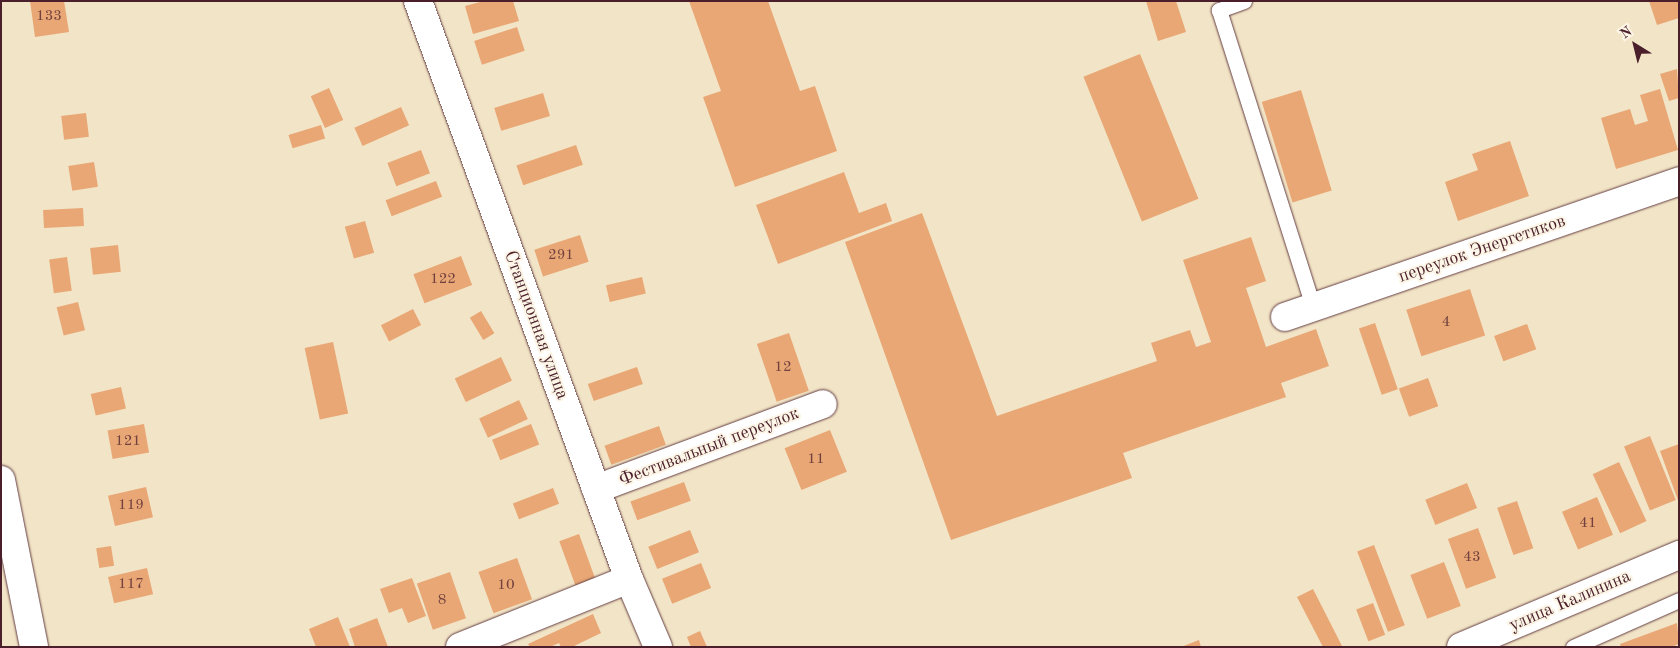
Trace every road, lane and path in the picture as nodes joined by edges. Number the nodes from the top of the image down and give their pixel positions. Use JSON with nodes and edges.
{"nodes":[{"id":1,"x":418,"y":1,"type":"edge"},
{"id":2,"x":1244,"y":1,"type":"edge"},
{"id":3,"x":1679,"y":181,"type":"edge"},
{"id":4,"x":1313,"y":307,"type":"junction"},
{"id":5,"x":1285,"y":317,"type":"dead end"},
{"id":6,"x":822,"y":404,"type":"dead end"},
{"id":7,"x":1,"y":480,"type":"edge"},
{"id":8,"x":596,"y":489,"type":"junction"},
{"id":9,"x":1679,"y":555,"type":"edge"},
{"id":10,"x":629,"y":579,"type":"junction"},
{"id":11,"x":1679,"y":600,"type":"edge"},
{"id":12,"x":34,"y":647,"type":"edge"},
{"id":13,"x":460,"y":647,"type":"edge"},
{"id":14,"x":658,"y":647,"type":"edge"},
{"id":15,"x":1461,"y":647,"type":"edge"},
{"id":16,"x":1573,"y":647,"type":"edge"}],
"edges":[{"from":1,"to":8,"type":"street","name":"Станционная улица"},
{"from":2,"to":4,"type":"lane"},
{"from":3,"to":4,"type":"street","name":"переулок Энергетиков"},
{"from":4,"to":5,"type":"street","name":"переулок Энергетиков"},
{"from":6,"to":8,"type":"street","name":"Фестивальный переулок"},
{"from":7,"to":12,"type":"street"},
{"from":8,"to":10,"type":"street","name":"Станционная улица"},
{"from":9,"to":15,"type":"street","name":"улица Калинина"},
{"from":10,"to":13,"type":"street"},
{"from":10,"to":14,"type":"street","name":"Станционная улица"},
{"from":11,"to":16,"type":"lane"}]}
